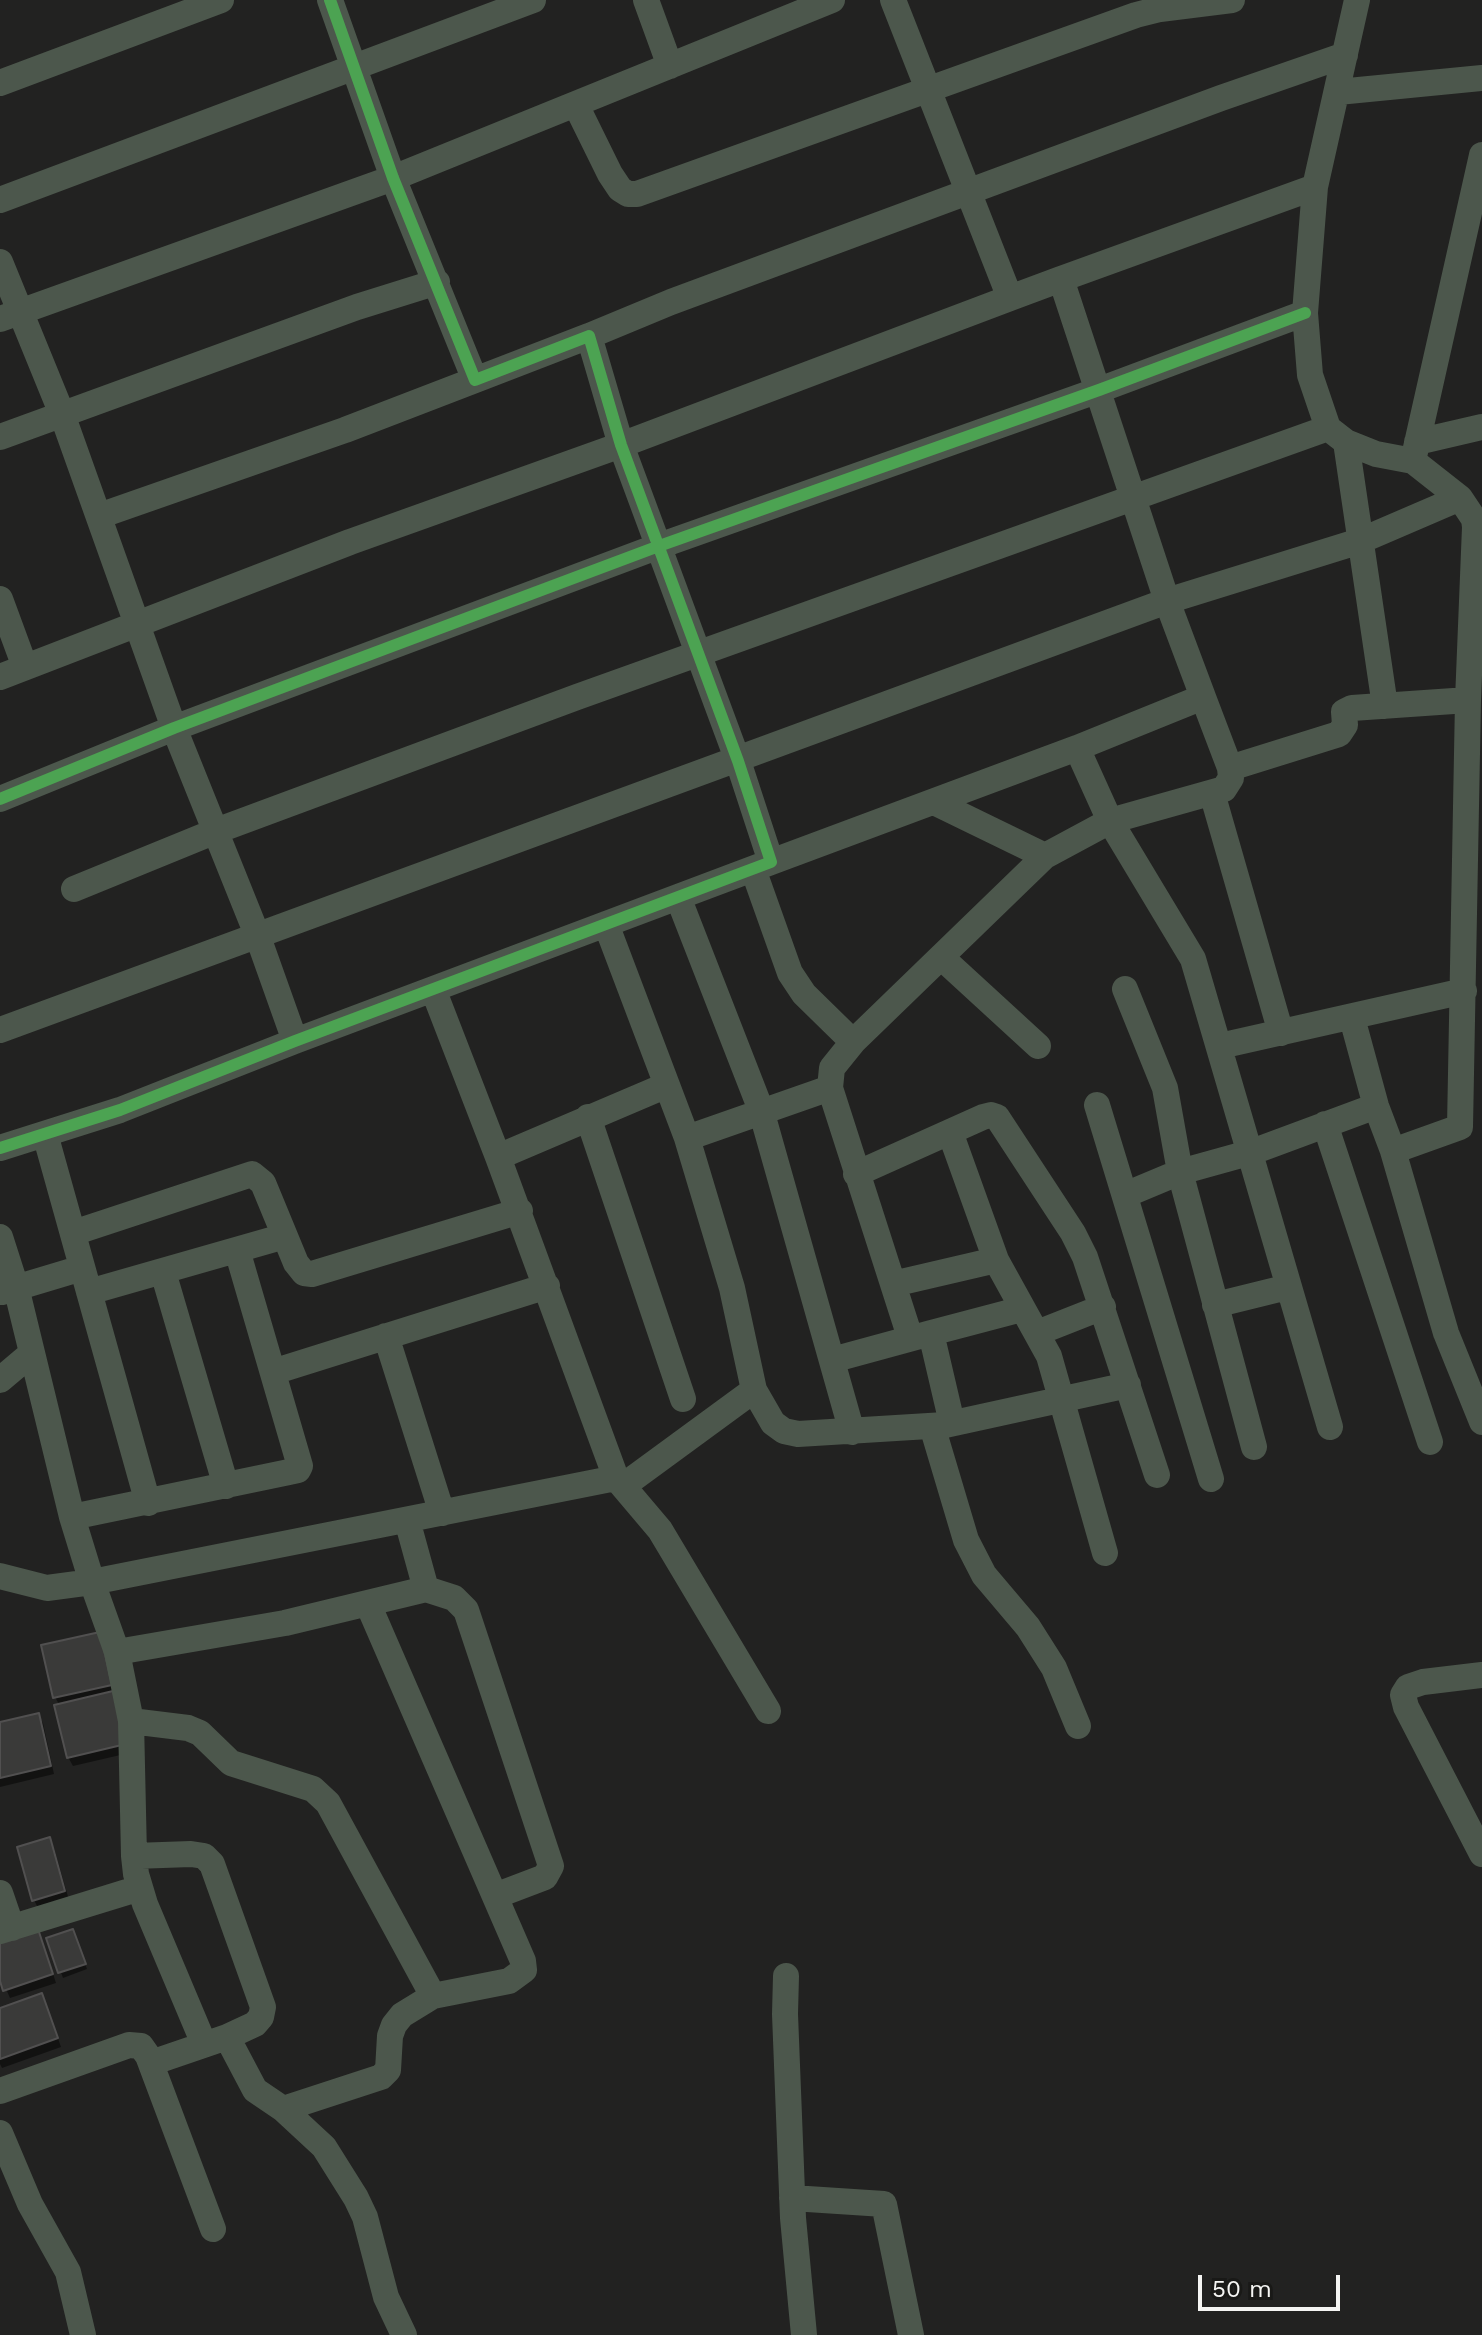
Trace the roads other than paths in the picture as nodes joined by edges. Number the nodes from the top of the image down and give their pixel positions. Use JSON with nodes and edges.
{"nodes":[{"id":1,"x":221,"y":0,"type":"edge"},
{"id":2,"x":330,"y":0,"type":"edge"},
{"id":3,"x":533,"y":0,"type":"edge"},
{"id":4,"x":646,"y":0,"type":"edge"},
{"id":5,"x":832,"y":0,"type":"edge"},
{"id":6,"x":893,"y":0,"type":"edge"},
{"id":7,"x":1232,"y":0,"type":"edge"},
{"id":8,"x":1357,"y":0,"type":"edge"},
{"id":9,"x":1345,"y":55,"type":"junction"},
{"id":10,"x":670,"y":66,"type":"junction"},
{"id":11,"x":353,"y":69,"type":"junction"},
{"id":12,"x":1482,"y":78,"type":"edge"},
{"id":13,"x":0,"y":83,"type":"edge"},
{"id":14,"x":927,"y":90,"type":"junction"},
{"id":15,"x":1338,"y":92,"type":"junction"},
{"id":16,"x":576,"y":105,"type":"junction"},
{"id":17,"x":1482,"y":155,"type":"edge"},
{"id":18,"x":393,"y":178,"type":"junction"},
{"id":19,"x":1315,"y":187,"type":"junction"},
{"id":20,"x":967,"y":193,"type":"junction"},
{"id":21,"x":0,"y":200,"type":"edge"},
{"id":22,"x":0,"y":262,"type":"edge"},
{"id":23,"x":1061,"y":279,"type":"junction"},
{"id":24,"x":437,"y":282,"type":"junction"},
{"id":25,"x":1010,"y":298,"type":"junction"},
{"id":26,"x":1305,"y":313,"type":"junction"},
{"id":27,"x":10,"y":315,"type":"edge"},
{"id":28,"x":589,"y":336,"type":"junction"},
{"id":29,"x":475,"y":380,"type":"junction"},
{"id":30,"x":1099,"y":390,"type":"junction"},
{"id":31,"x":62,"y":414,"type":"junction"},
{"id":32,"x":1482,"y":427,"type":"edge"},
{"id":33,"x":1337,"y":435,"type":"junction"},
{"id":34,"x":0,"y":437,"type":"edge"},
{"id":35,"x":621,"y":445,"type":"junction"},
{"id":36,"x":1415,"y":452,"type":"junction"},
{"id":37,"x":1133,"y":497,"type":"junction"},
{"id":38,"x":1460,"y":498,"type":"junction"},
{"id":39,"x":99,"y":516,"type":"junction"},
{"id":40,"x":1360,"y":541,"type":"junction"},
{"id":41,"x":659,"y":546,"type":"junction"},
{"id":42,"x":1477,"y":570,"type":"edge"},
{"id":43,"x":0,"y":599,"type":"edge"},
{"id":44,"x":1167,"y":601,"type":"junction"},
{"id":45,"x":136,"y":624,"type":"junction"},
{"id":46,"x":697,"y":653,"type":"junction"},
{"id":47,"x":25,"y":667,"type":"junction"},
{"id":48,"x":0,"y":677,"type":"edge"},
{"id":49,"x":1203,"y":697,"type":"junction"},
{"id":50,"x":1468,"y":700,"type":"junction"},
{"id":51,"x":1385,"y":706,"type":"junction"},
{"id":52,"x":174,"y":728,"type":"junction"},
{"id":53,"x":1077,"y":748,"type":"junction"},
{"id":54,"x":1475,"y":758,"type":"edge"},
{"id":55,"x":738,"y":761,"type":"junction"},
{"id":56,"x":1230,"y":768,"type":"junction"},
{"id":57,"x":1212,"y":793,"type":"junction"},
{"id":58,"x":0,"y":799,"type":"edge"},
{"id":59,"x":934,"y":802,"type":"junction"},
{"id":60,"x":1110,"y":821,"type":"junction"},
{"id":61,"x":216,"y":831,"type":"junction"},
{"id":62,"x":1045,"y":856,"type":"junction"},
{"id":63,"x":762,"y":865,"type":"junction"},
{"id":64,"x":74,"y":889,"type":"dead end"},
{"id":65,"x":678,"y":897,"type":"junction"},
{"id":66,"x":606,"y":924,"type":"junction"},
{"id":67,"x":258,"y":937,"type":"junction"},
{"id":68,"x":941,"y":957,"type":"junction"},
{"id":69,"x":433,"y":989,"type":"junction"},
{"id":70,"x":1125,"y":989,"type":"dead end"},
{"id":71,"x":1464,"y":991,"type":"junction"},
{"id":72,"x":1352,"y":1018,"type":"junction"},
{"id":73,"x":0,"y":1030,"type":"edge"},
{"id":74,"x":1281,"y":1033,"type":"junction"},
{"id":75,"x":295,"y":1041,"type":"junction"},
{"id":76,"x":853,"y":1042,"type":"junction"},
{"id":77,"x":1038,"y":1046,"type":"dead end"},
{"id":78,"x":1220,"y":1046,"type":"junction"},
{"id":79,"x":1472,"y":1074,"type":"edge"},
{"id":80,"x":667,"y":1085,"type":"junction"},
{"id":81,"x":830,"y":1088,"type":"junction"},
{"id":82,"x":1097,"y":1105,"type":"dead end"},
{"id":83,"x":1376,"y":1106,"type":"junction"},
{"id":84,"x":761,"y":1110,"type":"junction"},
{"id":85,"x":588,"y":1117,"type":"junction"},
{"id":86,"x":1325,"y":1124,"type":"junction"},
{"id":87,"x":1471,"y":1124,"type":"edge"},
{"id":88,"x":950,"y":1132,"type":"junction"},
{"id":89,"x":45,"y":1134,"type":"junction"},
{"id":90,"x":687,"y":1138,"type":"junction"},
{"id":91,"x":0,"y":1148,"type":"edge"},
{"id":92,"x":1393,"y":1151,"type":"junction"},
{"id":93,"x":1252,"y":1152,"type":"junction"},
{"id":94,"x":498,"y":1157,"type":"junction"},
{"id":95,"x":1180,"y":1172,"type":"junction"},
{"id":96,"x":856,"y":1174,"type":"junction"},
{"id":97,"x":1125,"y":1195,"type":"junction"},
{"id":98,"x":520,"y":1211,"type":"junction"},
{"id":99,"x":73,"y":1233,"type":"junction"},
{"id":100,"x":285,"y":1236,"type":"junction"},
{"id":101,"x":0,"y":1237,"type":"edge"},
{"id":102,"x":237,"y":1250,"type":"junction"},
{"id":103,"x":996,"y":1260,"type":"junction"},
{"id":104,"x":163,"y":1272,"type":"junction"},
{"id":105,"x":86,"y":1280,"type":"junction"},
{"id":106,"x":893,"y":1284,"type":"junction"},
{"id":107,"x":547,"y":1286,"type":"junction"},
{"id":108,"x":1288,"y":1287,"type":"junction"},
{"id":109,"x":8,"y":1290,"type":"edge"},
{"id":110,"x":1215,"y":1305,"type":"junction"},
{"id":111,"x":1103,"y":1307,"type":"junction"},
{"id":112,"x":1022,"y":1309,"type":"junction"},
{"id":113,"x":1037,"y":1333,"type":"junction"},
{"id":114,"x":921,"y":1335,"type":"junction"},
{"id":115,"x":386,"y":1336,"type":"junction"},
{"id":116,"x":32,"y":1353,"type":"junction"},
{"id":117,"x":832,"y":1360,"type":"junction"},
{"id":118,"x":273,"y":1372,"type":"junction"},
{"id":119,"x":0,"y":1380,"type":"edge"},
{"id":120,"x":1128,"y":1385,"type":"junction"},
{"id":121,"x":754,"y":1390,"type":"junction"},
{"id":122,"x":683,"y":1399,"type":"dead end"},
{"id":123,"x":1060,"y":1400,"type":"junction"},
{"id":124,"x":1482,"y":1422,"type":"edge"},
{"id":125,"x":942,"y":1425,"type":"junction"},
{"id":126,"x":1330,"y":1427,"type":"dead end"},
{"id":127,"x":852,"y":1432,"type":"junction"},
{"id":128,"x":1430,"y":1442,"type":"dead end"},
{"id":129,"x":1254,"y":1447,"type":"dead end"},
{"id":130,"x":1157,"y":1475,"type":"dead end"},
{"id":131,"x":1211,"y":1479,"type":"dead end"},
{"id":132,"x":620,"y":1482,"type":"junction"},
{"id":133,"x":226,"y":1486,"type":"junction"},
{"id":134,"x":148,"y":1503,"type":"junction"},
{"id":135,"x":442,"y":1513,"type":"junction"},
{"id":136,"x":72,"y":1517,"type":"junction"},
{"id":137,"x":407,"y":1520,"type":"junction"},
{"id":138,"x":1105,"y":1553,"type":"dead end"},
{"id":139,"x":0,"y":1576,"type":"edge"},
{"id":140,"x":92,"y":1582,"type":"junction"},
{"id":141,"x":426,"y":1589,"type":"junction"},
{"id":142,"x":368,"y":1604,"type":"junction"},
{"id":143,"x":117,"y":1652,"type":"junction"},
{"id":144,"x":1482,"y":1675,"type":"edge"},
{"id":145,"x":768,"y":1711,"type":"dead end"},
{"id":146,"x":131,"y":1721,"type":"junction"},
{"id":147,"x":1078,"y":1726,"type":"dead end"},
{"id":148,"x":1482,"y":1854,"type":"edge"},
{"id":149,"x":134,"y":1856,"type":"junction"},
{"id":150,"x":140,"y":1888,"type":"junction"},
{"id":151,"x":0,"y":1893,"type":"edge"},
{"id":152,"x":495,"y":1896,"type":"junction"},
{"id":153,"x":6,"y":1929,"type":"edge"},
{"id":154,"x":786,"y":1976,"type":"dead end"},
{"id":155,"x":433,"y":1996,"type":"junction"},
{"id":156,"x":215,"y":2041,"type":"junction"},
{"id":157,"x":151,"y":2063,"type":"junction"},
{"id":158,"x":0,"y":2091,"type":"edge"},
{"id":159,"x":283,"y":2109,"type":"junction"},
{"id":160,"x":0,"y":2133,"type":"edge"},
{"id":161,"x":792,"y":2198,"type":"junction"},
{"id":162,"x":213,"y":2229,"type":"dead end"},
{"id":163,"x":78,"y":2333,"type":"edge"},
{"id":164,"x":404,"y":2335,"type":"edge"},
{"id":165,"x":804,"y":2335,"type":"edge"},
{"id":166,"x":911,"y":2335,"type":"edge"}],
"edges":[{"from":1,"to":13,"type":"street"},
{"from":2,"to":11,"type":"street"},
{"from":3,"to":11,"type":"street"},
{"from":4,"to":10,"type":"street"},
{"from":5,"to":10,"type":"street"},
{"from":6,"to":14,"type":"street"},
{"from":7,"to":14,"type":"street"},
{"from":8,"to":9,"type":"street"},
{"from":9,"to":15,"type":"street"},
{"from":9,"to":20,"type":"street"},
{"from":10,"to":16,"type":"street"},
{"from":11,"to":18,"type":"street"},
{"from":11,"to":21,"type":"street"},
{"from":12,"to":15,"type":"street"},
{"from":14,"to":16,"type":"street"},
{"from":14,"to":20,"type":"street"},
{"from":15,"to":19,"type":"street"},
{"from":16,"to":18,"type":"street"},
{"from":17,"to":36,"type":"street"},
{"from":18,"to":24,"type":"street"},
{"from":18,"to":27,"type":"street"},
{"from":19,"to":23,"type":"street"},
{"from":19,"to":26,"type":"street"},
{"from":20,"to":25,"type":"street"},
{"from":20,"to":28,"type":"street"},
{"from":22,"to":27,"type":"street"},
{"from":23,"to":25,"type":"street"},
{"from":23,"to":30,"type":"street"},
{"from":24,"to":29,"type":"street"},
{"from":24,"to":31,"type":"street"},
{"from":25,"to":35,"type":"street"},
{"from":26,"to":30,"type":"street"},
{"from":26,"to":33,"type":"street"},
{"from":27,"to":31,"type":"street"},
{"from":28,"to":29,"type":"street"},
{"from":28,"to":35,"type":"street"},
{"from":29,"to":39,"type":"street"},
{"from":30,"to":37,"type":"street"},
{"from":30,"to":41,"type":"street"},
{"from":31,"to":34,"type":"street"},
{"from":31,"to":39,"type":"street"},
{"from":32,"to":36,"type":"street"},
{"from":33,"to":36,"type":"street"},
{"from":33,"to":37,"type":"street"},
{"from":33,"to":40,"type":"street"},
{"from":35,"to":41,"type":"street"},
{"from":35,"to":45,"type":"street"},
{"from":36,"to":38,"type":"street"},
{"from":37,"to":44,"type":"street"},
{"from":37,"to":46,"type":"street"},
{"from":38,"to":40,"type":"street"},
{"from":38,"to":42,"type":"street"},
{"from":39,"to":45,"type":"street"},
{"from":40,"to":44,"type":"street"},
{"from":40,"to":51,"type":"street"},
{"from":41,"to":46,"type":"street"},
{"from":41,"to":52,"type":"street"},
{"from":42,"to":50,"type":"street"},
{"from":43,"to":47,"type":"street"},
{"from":44,"to":49,"type":"street"},
{"from":44,"to":55,"type":"street"},
{"from":45,"to":47,"type":"street"},
{"from":45,"to":52,"type":"street"},
{"from":46,"to":55,"type":"street"},
{"from":46,"to":61,"type":"street"},
{"from":47,"to":48,"type":"street"},
{"from":49,"to":53,"type":"street"},
{"from":49,"to":56,"type":"street"},
{"from":50,"to":51,"type":"street"},
{"from":50,"to":54,"type":"street"},
{"from":51,"to":56,"type":"street"},
{"from":52,"to":58,"type":"street"},
{"from":52,"to":61,"type":"street"},
{"from":53,"to":59,"type":"street"},
{"from":53,"to":60,"type":"street"},
{"from":54,"to":71,"type":"street"},
{"from":55,"to":63,"type":"street"},
{"from":55,"to":67,"type":"street"},
{"from":56,"to":57,"type":"street"},
{"from":57,"to":60,"type":"street"},
{"from":57,"to":74,"type":"street"},
{"from":59,"to":62,"type":"street"},
{"from":59,"to":63,"type":"street"},
{"from":60,"to":62,"type":"street"},
{"from":60,"to":78,"type":"street"},
{"from":61,"to":64,"type":"street"},
{"from":61,"to":67,"type":"street"},
{"from":62,"to":68,"type":"street"},
{"from":63,"to":65,"type":"street"},
{"from":63,"to":76,"type":"street"},
{"from":65,"to":66,"type":"street"},
{"from":65,"to":84,"type":"street"},
{"from":66,"to":69,"type":"street"},
{"from":66,"to":80,"type":"street"},
{"from":67,"to":73,"type":"street"},
{"from":67,"to":75,"type":"street"},
{"from":68,"to":76,"type":"street"},
{"from":68,"to":77,"type":"street"},
{"from":69,"to":75,"type":"street"},
{"from":69,"to":94,"type":"street"},
{"from":70,"to":95,"type":"street"},
{"from":71,"to":72,"type":"street"},
{"from":71,"to":79,"type":"street"},
{"from":72,"to":74,"type":"street"},
{"from":72,"to":83,"type":"street"},
{"from":74,"to":78,"type":"street"},
{"from":75,"to":89,"type":"street"},
{"from":76,"to":81,"type":"street"},
{"from":78,"to":93,"type":"street"},
{"from":79,"to":87,"type":"street"},
{"from":80,"to":85,"type":"street"},
{"from":80,"to":90,"type":"street"},
{"from":81,"to":84,"type":"street"},
{"from":81,"to":96,"type":"street"},
{"from":82,"to":97,"type":"street"},
{"from":83,"to":86,"type":"street"},
{"from":83,"to":92,"type":"street"},
{"from":84,"to":90,"type":"street"},
{"from":84,"to":117,"type":"street"},
{"from":85,"to":94,"type":"street"},
{"from":85,"to":122,"type":"street"},
{"from":86,"to":93,"type":"street"},
{"from":86,"to":128,"type":"street"},
{"from":87,"to":92,"type":"street"},
{"from":88,"to":96,"type":"street"},
{"from":88,"to":103,"type":"street"},
{"from":88,"to":111,"type":"street"},
{"from":89,"to":91,"type":"street"},
{"from":89,"to":99,"type":"street"},
{"from":90,"to":121,"type":"street"},
{"from":92,"to":124,"type":"street"},
{"from":93,"to":95,"type":"street"},
{"from":93,"to":108,"type":"street"},
{"from":94,"to":98,"type":"street"},
{"from":95,"to":97,"type":"street"},
{"from":95,"to":110,"type":"street"},
{"from":96,"to":106,"type":"street"},
{"from":97,"to":131,"type":"street"},
{"from":98,"to":100,"type":"street"},
{"from":98,"to":107,"type":"street"},
{"from":99,"to":100,"type":"street"},
{"from":99,"to":105,"type":"street"},
{"from":100,"to":102,"type":"street"},
{"from":101,"to":109,"type":"street"},
{"from":102,"to":104,"type":"street"},
{"from":102,"to":118,"type":"street"},
{"from":103,"to":106,"type":"street"},
{"from":103,"to":112,"type":"street"},
{"from":104,"to":105,"type":"street"},
{"from":104,"to":133,"type":"street"},
{"from":105,"to":109,"type":"street"},
{"from":105,"to":134,"type":"street"},
{"from":106,"to":114,"type":"street"},
{"from":107,"to":115,"type":"street"},
{"from":107,"to":132,"type":"street"},
{"from":108,"to":110,"type":"street"},
{"from":108,"to":126,"type":"street"},
{"from":109,"to":116,"type":"street"},
{"from":110,"to":129,"type":"street"},
{"from":111,"to":113,"type":"street"},
{"from":111,"to":120,"type":"street"},
{"from":112,"to":113,"type":"street"},
{"from":112,"to":114,"type":"street"},
{"from":113,"to":123,"type":"street"},
{"from":114,"to":117,"type":"street"},
{"from":114,"to":125,"type":"street"},
{"from":115,"to":118,"type":"street"},
{"from":115,"to":135,"type":"street"},
{"from":116,"to":119,"type":"street"},
{"from":116,"to":136,"type":"street"},
{"from":117,"to":127,"type":"street"},
{"from":118,"to":133,"type":"street"},
{"from":120,"to":123,"type":"street"},
{"from":120,"to":130,"type":"street"},
{"from":121,"to":127,"type":"street"},
{"from":121,"to":132,"type":"street"},
{"from":123,"to":125,"type":"street"},
{"from":123,"to":138,"type":"street"},
{"from":125,"to":127,"type":"street"},
{"from":125,"to":147,"type":"street"},
{"from":132,"to":135,"type":"street"},
{"from":132,"to":145,"type":"street"},
{"from":133,"to":134,"type":"street"},
{"from":134,"to":136,"type":"street"},
{"from":135,"to":137,"type":"street"},
{"from":136,"to":140,"type":"street"},
{"from":137,"to":140,"type":"street"},
{"from":137,"to":141,"type":"street"},
{"from":139,"to":140,"type":"street"},
{"from":140,"to":143,"type":"street"},
{"from":141,"to":142,"type":"street"},
{"from":141,"to":152,"type":"street"},
{"from":142,"to":143,"type":"street"},
{"from":142,"to":152,"type":"street"},
{"from":143,"to":146,"type":"street"},
{"from":144,"to":148,"type":"street"},
{"from":146,"to":149,"type":"street"},
{"from":146,"to":155,"type":"street"},
{"from":149,"to":150,"type":"street"},
{"from":149,"to":156,"type":"street"},
{"from":150,"to":153,"type":"street"},
{"from":150,"to":156,"type":"street"},
{"from":151,"to":153,"type":"street"},
{"from":152,"to":155,"type":"street"},
{"from":154,"to":161,"type":"street"},
{"from":155,"to":159,"type":"street"},
{"from":156,"to":157,"type":"street"},
{"from":156,"to":159,"type":"street"},
{"from":157,"to":158,"type":"street"},
{"from":157,"to":162,"type":"street"},
{"from":159,"to":164,"type":"street"},
{"from":160,"to":163,"type":"street"},
{"from":161,"to":165,"type":"street"},
{"from":161,"to":166,"type":"street"}]}
